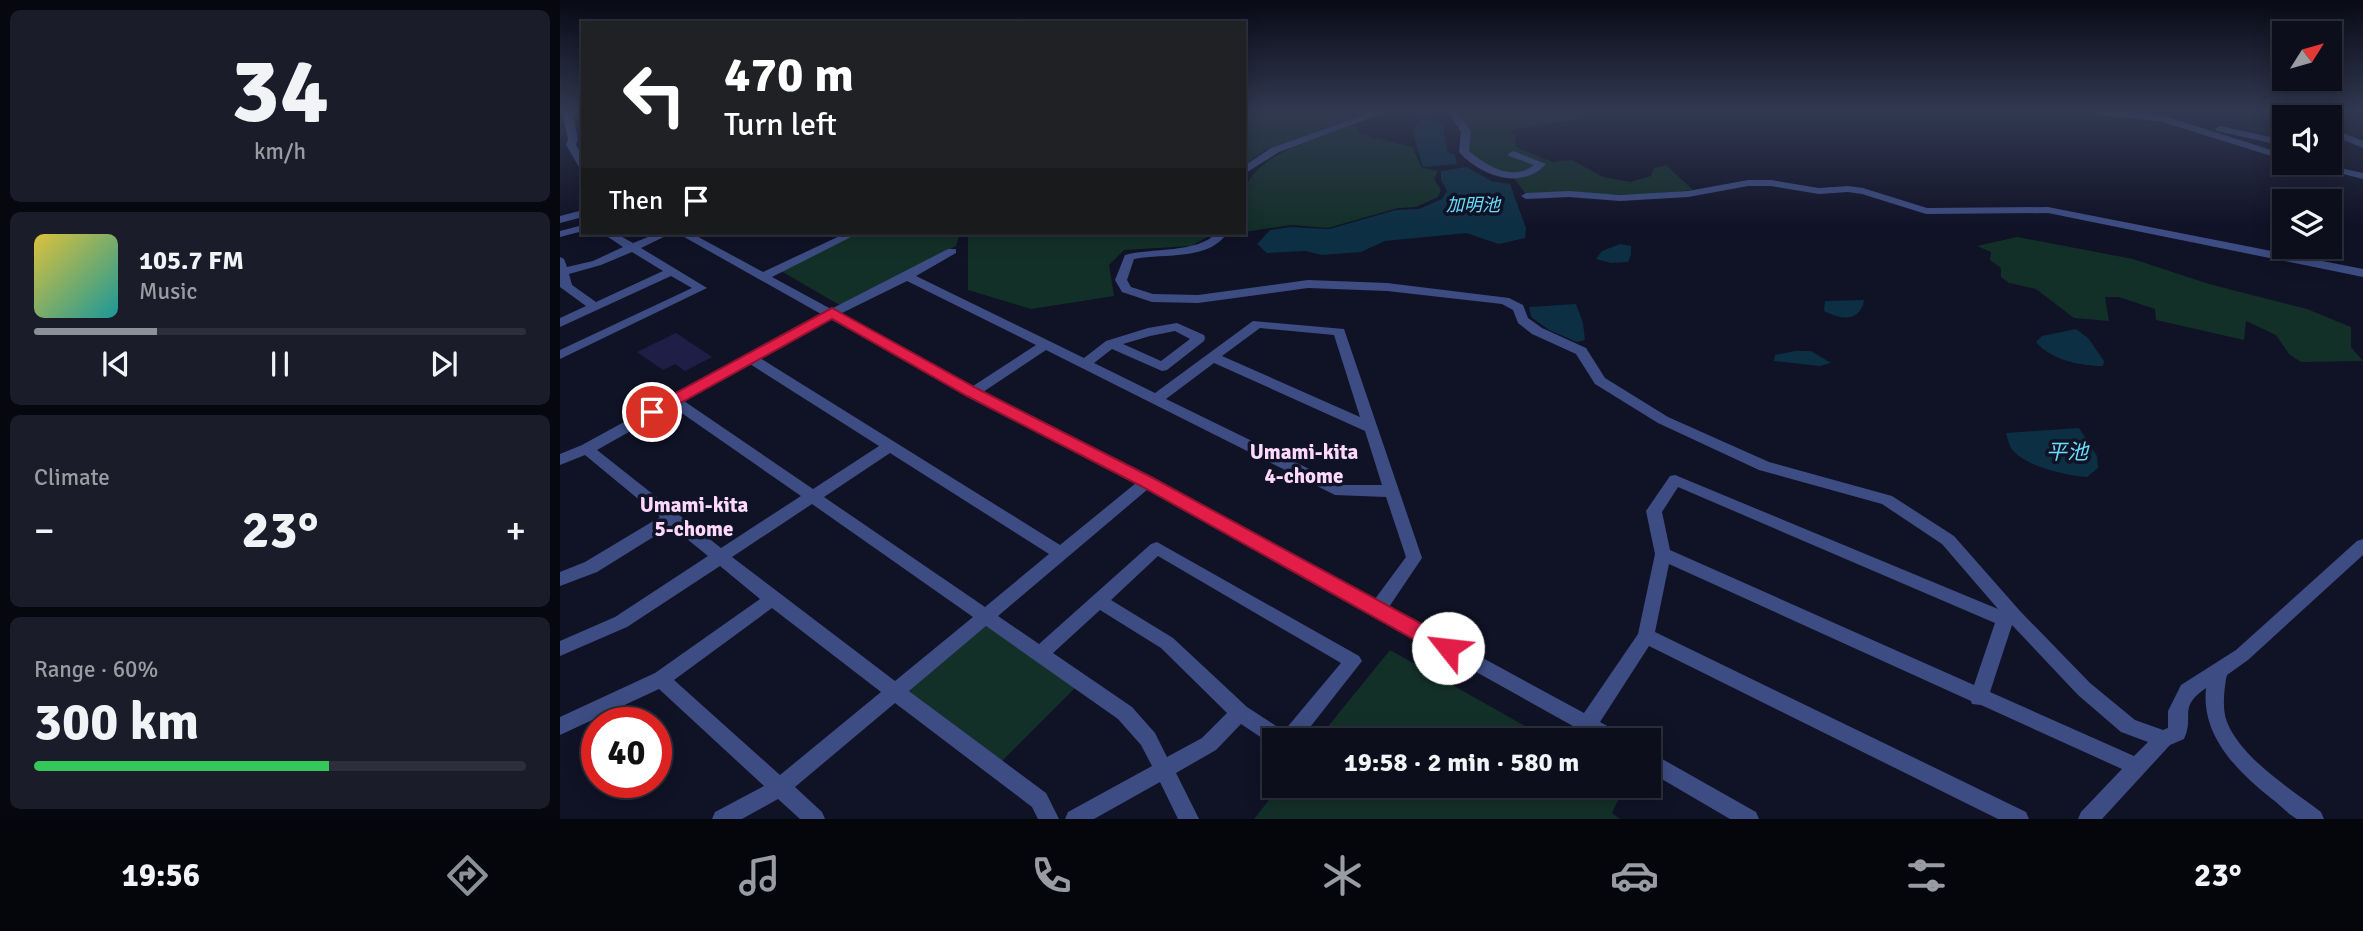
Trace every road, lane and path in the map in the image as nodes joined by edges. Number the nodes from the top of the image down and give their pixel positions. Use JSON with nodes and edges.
{"nodes":[{"id":1,"x":567,"y":150,"type":"edge"},
{"id":2,"x":1275,"y":150,"type":"edge"},
{"id":3,"x":1464,"y":150,"type":"edge"},
{"id":4,"x":1513,"y":154,"type":"dead end"},
{"id":5,"x":581,"y":163,"type":"edge"},
{"id":6,"x":1246,"y":170,"type":"edge"},
{"id":7,"x":2342,"y":171,"type":"edge"},
{"id":8,"x":2363,"y":176,"type":"edge"},
{"id":9,"x":1526,"y":196,"type":"dead end"},
{"id":10,"x":581,"y":214,"type":"edge"},
{"id":11,"x":562,"y":216,"type":"edge"},
{"id":12,"x":581,"y":229,"type":"edge"},
{"id":13,"x":560,"y":234,"type":"edge"},
{"id":14,"x":610,"y":235,"type":"edge"},
{"id":15,"x":662,"y":235,"type":"edge"},
{"id":16,"x":687,"y":235,"type":"edge"},
{"id":17,"x":827,"y":235,"type":"edge"},
{"id":18,"x":849,"y":235,"type":"edge"},
{"id":19,"x":1221,"y":235,"type":"edge"},
{"id":20,"x":838,"y":240,"type":"junction"},
{"id":21,"x":631,"y":248,"type":"junction"},
{"id":22,"x":952,"y":251,"type":"dead end"},
{"id":23,"x":561,"y":267,"type":"edge"},
{"id":24,"x":672,"y":271,"type":"junction"},
{"id":25,"x":2363,"y":273,"type":"edge"},
{"id":26,"x":906,"y":276,"type":"junction"},
{"id":27,"x":763,"y":277,"type":"junction"},
{"id":28,"x":596,"y":307,"type":"junction"},
{"id":29,"x":832,"y":313,"type":"junction"},
{"id":30,"x":560,"y":323,"type":"edge"},
{"id":31,"x":1047,"y":344,"type":"junction"},
{"id":32,"x":1111,"y":344,"type":"junction"},
{"id":33,"x":560,"y":355,"type":"edge"},
{"id":34,"x":1213,"y":357,"type":"junction"},
{"id":35,"x":750,"y":358,"type":"junction"},
{"id":36,"x":1085,"y":364,"type":"junction"},
{"id":37,"x":973,"y":393,"type":"junction"},
{"id":38,"x":1158,"y":398,"type":"junction"},
{"id":39,"x":673,"y":400,"type":"junction"},
{"id":40,"x":1369,"y":427,"type":"junction"},
{"id":41,"x":891,"y":445,"type":"junction"},
{"id":42,"x":587,"y":449,"type":"junction"},
{"id":43,"x":560,"y":460,"type":"edge"},
{"id":44,"x":1147,"y":482,"type":"junction"},
{"id":45,"x":1390,"y":491,"type":"junction"},
{"id":46,"x":811,"y":498,"type":"junction"},
{"id":47,"x":673,"y":517,"type":"junction"},
{"id":48,"x":2363,"y":545,"type":"edge"},
{"id":49,"x":1062,"y":554,"type":"junction"},
{"id":50,"x":1663,"y":554,"type":"junction"},
{"id":51,"x":722,"y":556,"type":"junction"},
{"id":52,"x":560,"y":579,"type":"edge"},
{"id":53,"x":772,"y":599,"type":"junction"},
{"id":54,"x":1098,"y":600,"type":"junction"},
{"id":55,"x":1377,"y":610,"type":"junction"},
{"id":56,"x":2010,"y":616,"type":"junction"},
{"id":57,"x":985,"y":618,"type":"junction"},
{"id":58,"x":1646,"y":636,"type":"junction"},
{"id":59,"x":560,"y":649,"type":"edge"},
{"id":60,"x":1039,"y":655,"type":"junction"},
{"id":61,"x":2218,"y":672,"type":"junction"},
{"id":62,"x":662,"y":679,"type":"junction"},
{"id":63,"x":894,"y":691,"type":"junction"},
{"id":64,"x":1979,"y":698,"type":"junction"},
{"id":65,"x":1240,"y":713,"type":"junction"},
{"id":66,"x":1588,"y":724,"type":"junction"},
{"id":67,"x":560,"y":726,"type":"edge"},
{"id":68,"x":1263,"y":728,"type":"edge"},
{"id":69,"x":1298,"y":728,"type":"edge"},
{"id":70,"x":1595,"y":728,"type":"edge"},
{"id":71,"x":2163,"y":739,"type":"junction"},
{"id":72,"x":2138,"y":767,"type":"junction"},
{"id":73,"x":1661,"y":768,"type":"edge"},
{"id":74,"x":1165,"y":770,"type":"junction"},
{"id":75,"x":779,"y":788,"type":"junction"},
{"id":76,"x":722,"y":819,"type":"edge"},
{"id":77,"x":815,"y":819,"type":"edge"},
{"id":78,"x":1049,"y":819,"type":"edge"},
{"id":79,"x":1075,"y":819,"type":"edge"},
{"id":80,"x":1189,"y":819,"type":"edge"},
{"id":81,"x":1749,"y":819,"type":"edge"},
{"id":82,"x":2019,"y":819,"type":"edge"},
{"id":83,"x":2088,"y":819,"type":"edge"},
{"id":84,"x":2314,"y":819,"type":"edge"}],
"edges":[{"from":1,"to":5,"type":"street"},
{"from":2,"to":6,"type":"street"},
{"from":3,"to":4,"type":"street"},
{"from":7,"to":8,"type":"street"},
{"from":9,"to":25,"type":"street"},
{"from":10,"to":11,"type":"street"},
{"from":12,"to":13,"type":"street"},
{"from":14,"to":21,"type":"street"},
{"from":15,"to":21,"type":"street"},
{"from":16,"to":27,"type":"street"},
{"from":17,"to":20,"type":"street"},
{"from":18,"to":20,"type":"street"},
{"from":19,"to":56,"type":"street"},
{"from":20,"to":27,"type":"street"},
{"from":21,"to":23,"type":"street"},
{"from":21,"to":24,"type":"street"},
{"from":22,"to":26,"type":"street"},
{"from":23,"to":28,"type":"street"},
{"from":24,"to":28,"type":"street"},
{"from":24,"to":33,"type":"street"},
{"from":26,"to":29,"type":"street"},
{"from":26,"to":31,"type":"street"},
{"from":27,"to":29,"type":"street"},
{"from":28,"to":30,"type":"street"},
{"from":29,"to":35,"type":"street"},
{"from":29,"to":37,"type":"street"},
{"from":31,"to":36,"type":"street"},
{"from":31,"to":37,"type":"street"},
{"from":32,"to":32,"type":"street"},
{"from":32,"to":36,"type":"street"},
{"from":34,"to":38,"type":"street"},
{"from":34,"to":40,"type":"street"},
{"from":34,"to":40,"type":"street"},
{"from":35,"to":39,"type":"street"},
{"from":35,"to":41,"type":"street"},
{"from":36,"to":38,"type":"street"},
{"from":37,"to":44,"type":"street"},
{"from":38,"to":45,"type":"street"},
{"from":39,"to":42,"type":"street"},
{"from":39,"to":46,"type":"street"},
{"from":40,"to":45,"type":"street"},
{"from":41,"to":46,"type":"street"},
{"from":41,"to":49,"type":"street"},
{"from":42,"to":43,"type":"street"},
{"from":42,"to":47,"type":"street"},
{"from":44,"to":49,"type":"street"},
{"from":44,"to":55,"type":"street"},
{"from":45,"to":55,"type":"street"},
{"from":46,"to":51,"type":"street"},
{"from":46,"to":57,"type":"street"},
{"from":47,"to":51,"type":"street"},
{"from":47,"to":52,"type":"street"},
{"from":48,"to":61,"type":"street"},
{"from":49,"to":57,"type":"street"},
{"from":50,"to":56,"type":"street"},
{"from":50,"to":58,"type":"street"},
{"from":50,"to":64,"type":"street"},
{"from":51,"to":53,"type":"street"},
{"from":51,"to":59,"type":"street"},
{"from":53,"to":62,"type":"street"},
{"from":53,"to":63,"type":"street"},
{"from":54,"to":60,"type":"street"},
{"from":54,"to":65,"type":"street"},
{"from":54,"to":69,"type":"street"},
{"from":55,"to":66,"type":"street"},
{"from":56,"to":64,"type":"street"},
{"from":56,"to":71,"type":"street"},
{"from":57,"to":60,"type":"street"},
{"from":57,"to":63,"type":"street"},
{"from":58,"to":66,"type":"street"},
{"from":58,"to":82,"type":"street"},
{"from":60,"to":74,"type":"street"},
{"from":61,"to":71,"type":"street"},
{"from":61,"to":84,"type":"street"},
{"from":62,"to":67,"type":"street"},
{"from":62,"to":75,"type":"street"},
{"from":63,"to":75,"type":"street"},
{"from":63,"to":78,"type":"street"},
{"from":64,"to":72,"type":"street"},
{"from":65,"to":68,"type":"street"},
{"from":65,"to":74,"type":"street"},
{"from":66,"to":70,"type":"street"},
{"from":71,"to":72,"type":"street"},
{"from":72,"to":83,"type":"street"},
{"from":73,"to":81,"type":"street"},
{"from":74,"to":79,"type":"street"},
{"from":74,"to":80,"type":"street"},
{"from":75,"to":76,"type":"street"},
{"from":75,"to":77,"type":"street"}]}
